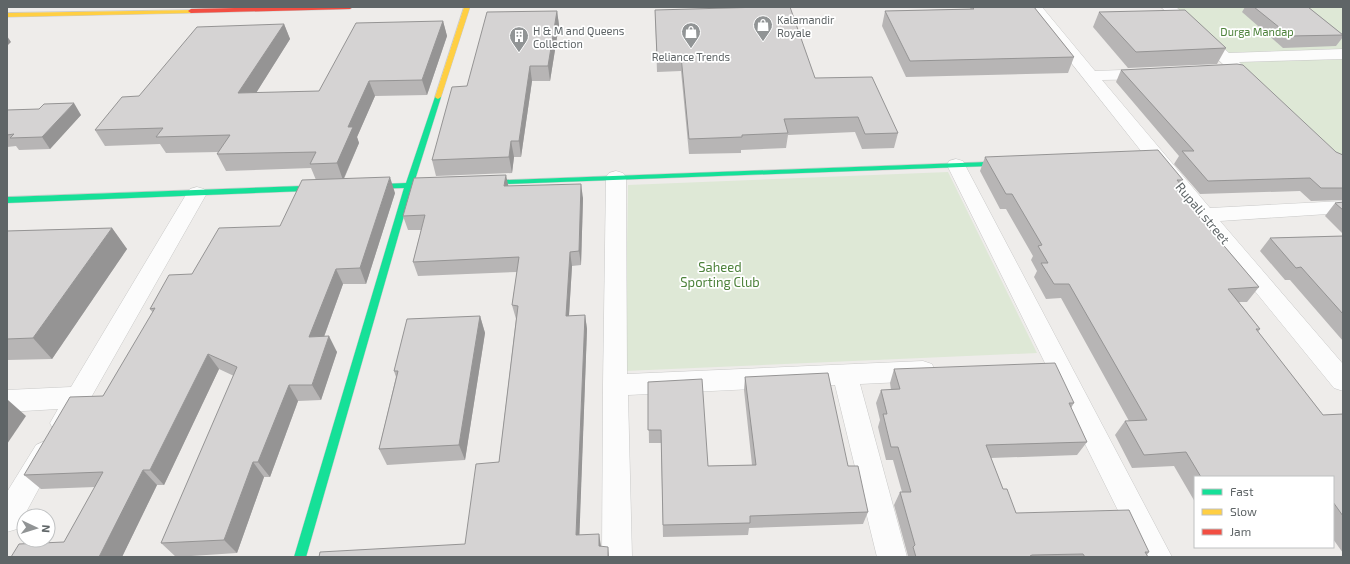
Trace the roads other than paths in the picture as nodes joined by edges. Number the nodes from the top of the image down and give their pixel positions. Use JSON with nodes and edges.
{"nodes":[{"id":1,"x":350,"y":7,"type":"edge"},
{"id":2,"x":467,"y":7,"type":"edge"},
{"id":3,"x":1034,"y":7,"type":"edge"},
{"id":4,"x":1168,"y":7,"type":"edge"},
{"id":5,"x":7,"y":15,"type":"edge"},
{"id":6,"x":1343,"y":54,"type":"edge"},
{"id":7,"x":1226,"y":58,"type":"junction"},
{"id":8,"x":1238,"y":69,"type":"junction"},
{"id":9,"x":1215,"y":70,"type":"edge"},
{"id":10,"x":1161,"y":73,"type":"edge"},
{"id":11,"x":1091,"y":76,"type":"junction"},
{"id":12,"x":1266,"y":95,"type":"edge"},
{"id":13,"x":1020,"y":162,"type":"edge"},
{"id":14,"x":956,"y":165,"type":"junction"},
{"id":15,"x":616,"y":177,"type":"junction"},
{"id":16,"x":465,"y":183,"type":"edge"},
{"id":17,"x":449,"y":184,"type":"edge"},
{"id":18,"x":409,"y":185,"type":"junction"},
{"id":19,"x":354,"y":187,"type":"edge"},
{"id":20,"x":338,"y":188,"type":"edge"},
{"id":21,"x":197,"y":193,"type":"junction"},
{"id":22,"x":7,"y":200,"type":"edge"},
{"id":23,"x":1343,"y":207,"type":"edge"},
{"id":24,"x":1205,"y":215,"type":"junction"},
{"id":25,"x":948,"y":369,"type":"edge"},
{"id":26,"x":845,"y":374,"type":"junction"},
{"id":27,"x":1343,"y":381,"type":"edge"},
{"id":28,"x":615,"y":385,"type":"junction"},
{"id":29,"x":78,"y":397,"type":"junction"},
{"id":30,"x":7,"y":401,"type":"edge"},
{"id":31,"x":7,"y":519,"type":"edge"},
{"id":32,"x":300,"y":557,"type":"edge"},
{"id":33,"x":618,"y":557,"type":"edge"},
{"id":34,"x":892,"y":557,"type":"edge"},
{"id":35,"x":1157,"y":557,"type":"edge"}],
"edges":[{"from":1,"to":5,"type":"street"},
{"from":2,"to":18,"type":"street"},
{"from":3,"to":11,"type":"street","name":"Rupali street"},
{"from":4,"to":7,"type":"street"},
{"from":6,"to":7,"type":"street"},
{"from":7,"to":8,"type":"street"},
{"from":8,"to":9,"type":"street"},
{"from":8,"to":12,"type":"street"},
{"from":10,"to":11,"type":"street"},
{"from":11,"to":24,"type":"street","name":"Rupali street"},
{"from":13,"to":14,"type":"street"},
{"from":14,"to":15,"type":"street"},
{"from":14,"to":35,"type":"street"},
{"from":15,"to":16,"type":"street"},
{"from":15,"to":28,"type":"street"},
{"from":17,"to":18,"type":"street"},
{"from":18,"to":19,"type":"street"},
{"from":18,"to":32,"type":"street"},
{"from":20,"to":21,"type":"street"},
{"from":21,"to":22,"type":"street"},
{"from":21,"to":29,"type":"street"},
{"from":23,"to":24,"type":"street"},
{"from":24,"to":27,"type":"street","name":"Rupali street"},
{"from":25,"to":26,"type":"street"},
{"from":26,"to":28,"type":"street"},
{"from":26,"to":34,"type":"street"},
{"from":28,"to":33,"type":"street"},
{"from":29,"to":30,"type":"street"},
{"from":29,"to":31,"type":"street"}]}
